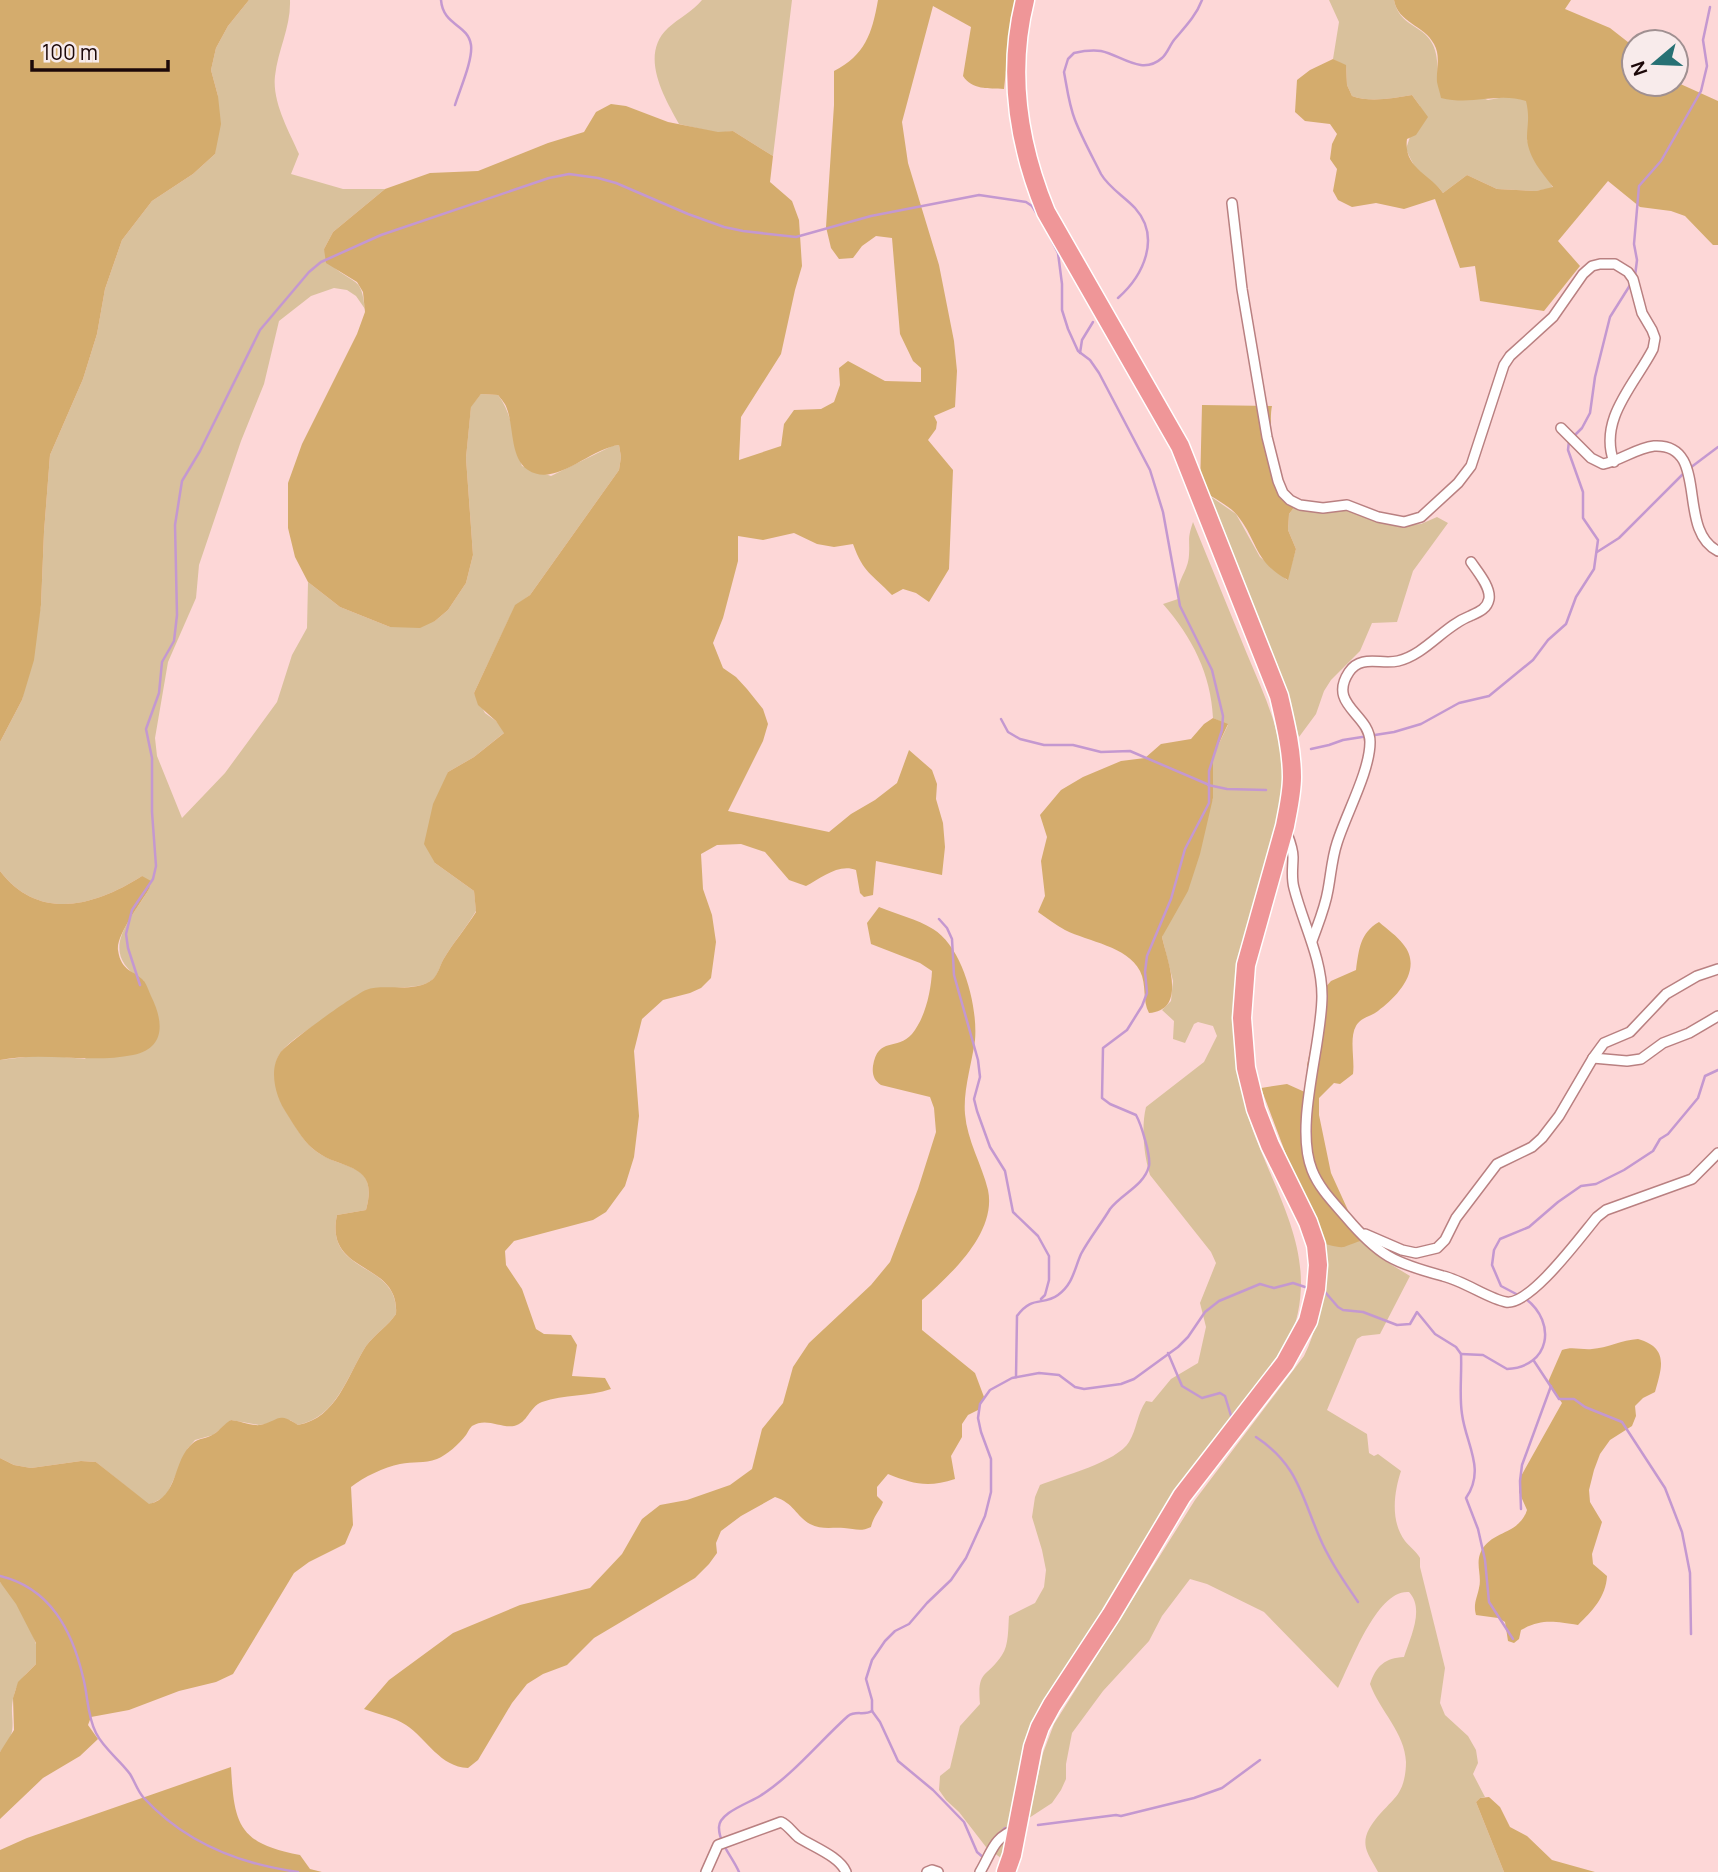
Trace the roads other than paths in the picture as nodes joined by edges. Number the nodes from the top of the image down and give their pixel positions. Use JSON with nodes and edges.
{"nodes":[{"id":1,"x":1025,"y":0,"type":"edge"},
{"id":2,"x":1232,"y":203,"type":"dead end"},
{"id":3,"x":1561,"y":428,"type":"dead end"},
{"id":4,"x":1614,"y":461,"type":"junction"},
{"id":5,"x":1718,"y":551,"type":"edge"},
{"id":6,"x":1471,"y":562,"type":"dead end"},
{"id":7,"x":1285,"y":826,"type":"junction"},
{"id":8,"x":1312,"y":941,"type":"junction"},
{"id":9,"x":1718,"y":969,"type":"edge"},
{"id":10,"x":1718,"y":1016,"type":"edge"},
{"id":11,"x":1593,"y":1058,"type":"junction"},
{"id":12,"x":1718,"y":1153,"type":"edge"},
{"id":13,"x":1357,"y":1230,"type":"junction"},
{"id":14,"x":1017,"y":1829,"type":"junction"},
{"id":15,"x":706,"y":1872,"type":"edge"},
{"id":16,"x":846,"y":1872,"type":"edge"},
{"id":17,"x":927,"y":1872,"type":"edge"},
{"id":18,"x":938,"y":1872,"type":"edge"},
{"id":19,"x":980,"y":1872,"type":"edge"},
{"id":20,"x":1006,"y":1872,"type":"edge"}],
"edges":[{"from":1,"to":7,"type":"highway"},
{"from":2,"to":4,"type":"street"},
{"from":3,"to":4,"type":"street"},
{"from":4,"to":5,"type":"street"},
{"from":6,"to":8,"type":"street"},
{"from":7,"to":8,"type":"street"},
{"from":7,"to":14,"type":"highway"},
{"from":8,"to":13,"type":"street"},
{"from":9,"to":11,"type":"street"},
{"from":10,"to":11,"type":"street"},
{"from":11,"to":13,"type":"street"},
{"from":12,"to":13,"type":"street"},
{"from":14,"to":19,"type":"street"},
{"from":14,"to":20,"type":"highway"},
{"from":15,"to":16,"type":"street"},
{"from":17,"to":18,"type":"street"}]}
